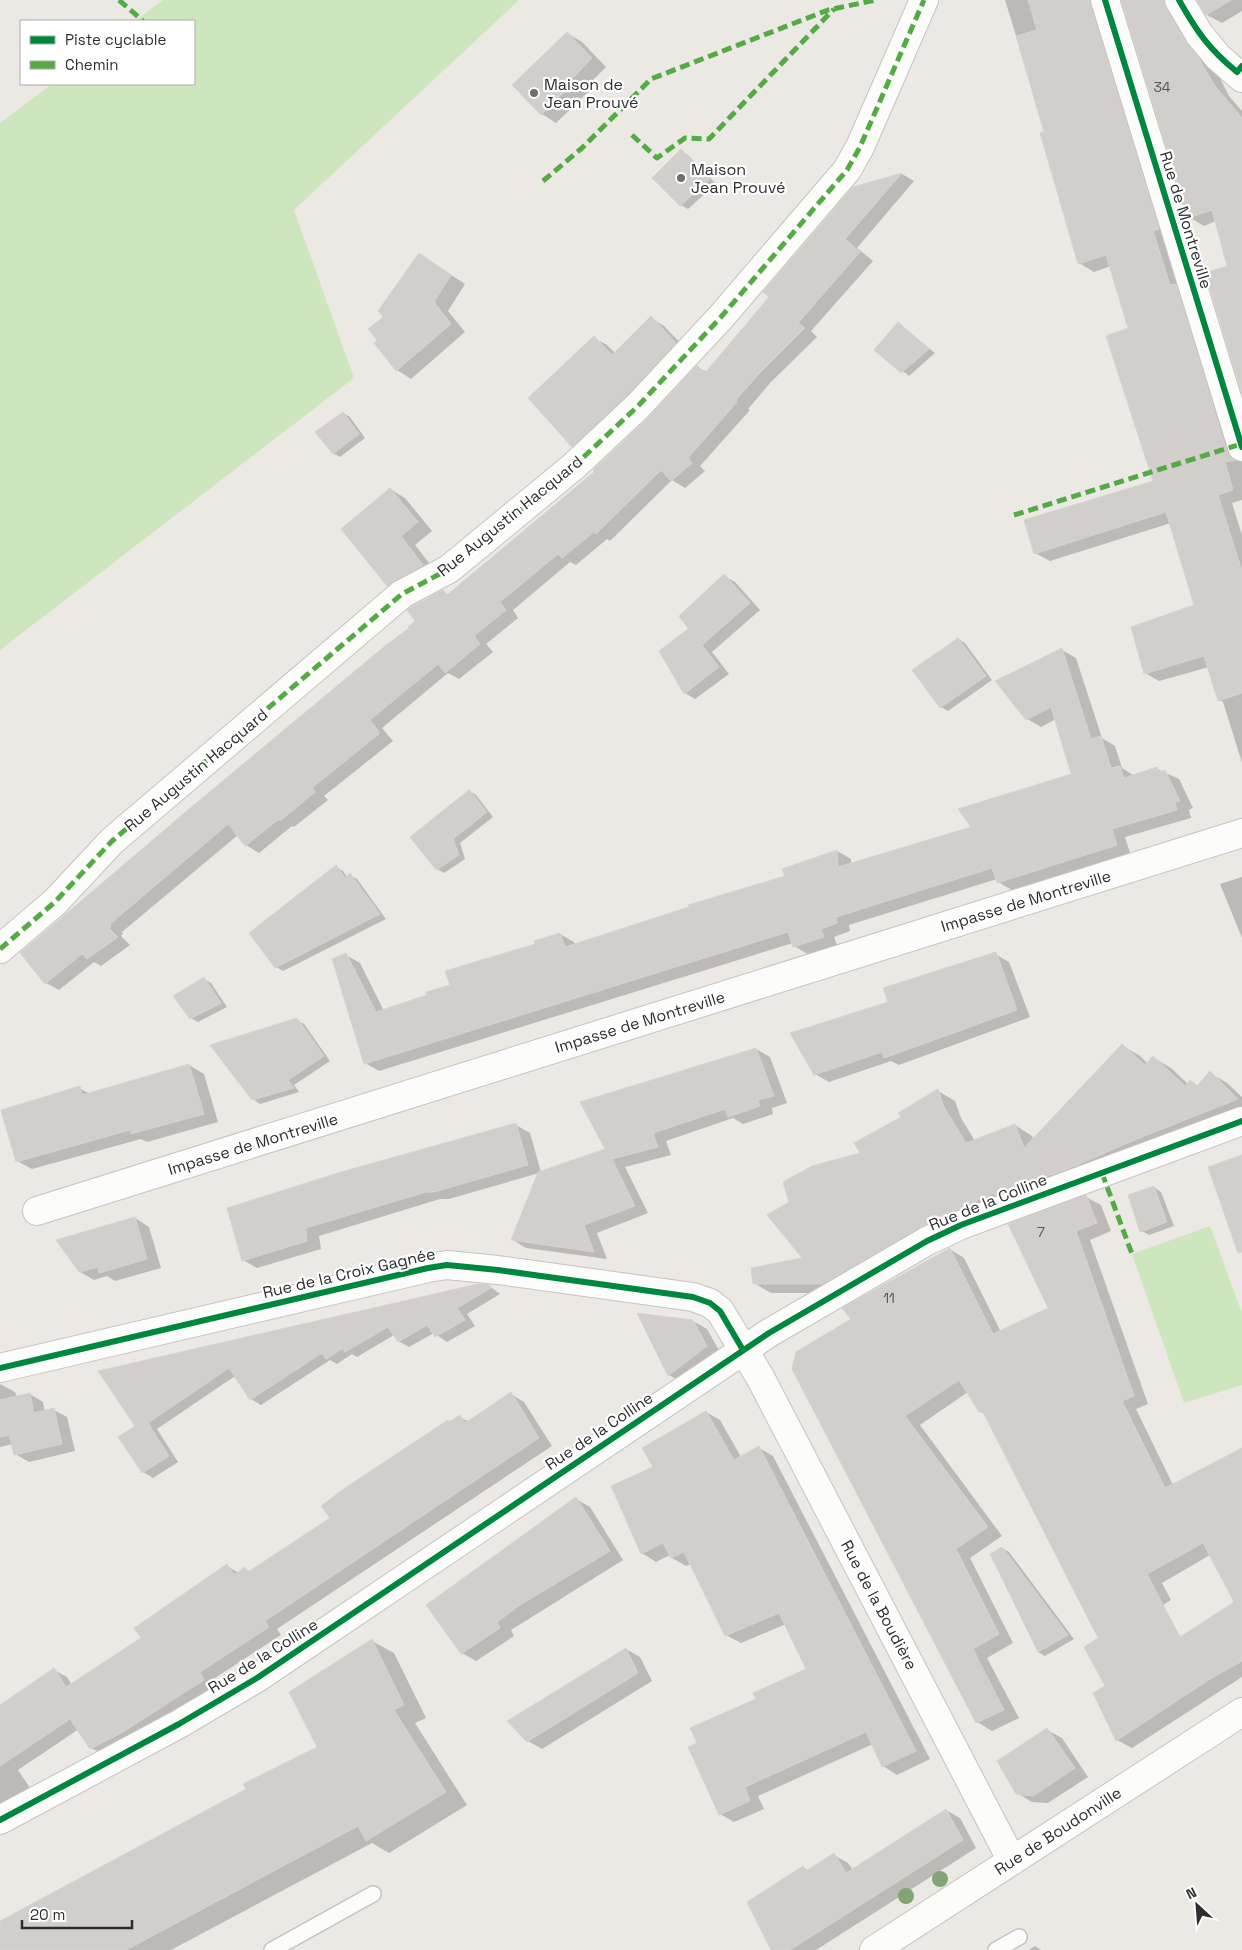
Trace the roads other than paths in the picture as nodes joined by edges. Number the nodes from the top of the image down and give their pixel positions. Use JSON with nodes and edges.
{"nodes":[{"id":1,"x":924,"y":0,"type":"edge"},
{"id":2,"x":1105,"y":0,"type":"edge"},
{"id":3,"x":1179,"y":0,"type":"edge"},
{"id":4,"x":1240,"y":72,"type":"edge"},
{"id":5,"x":1242,"y":447,"type":"edge"},
{"id":6,"x":1242,"y":833,"type":"edge"},
{"id":7,"x":0,"y":949,"type":"edge"},
{"id":8,"x":1242,"y":1121,"type":"edge"},
{"id":9,"x":37,"y":1211,"type":"dead end"},
{"id":10,"x":743,"y":1350,"type":"junction"},
{"id":11,"x":0,"y":1368,"type":"edge"},
{"id":12,"x":1242,"y":1712,"type":"edge"},
{"id":13,"x":0,"y":1820,"type":"edge"},
{"id":14,"x":1012,"y":1861,"type":"junction"},
{"id":15,"x":373,"y":1894,"type":"dead end"},
{"id":16,"x":1019,"y":1937,"type":"dead end"},
{"id":17,"x":272,"y":1950,"type":"edge"},
{"id":18,"x":874,"y":1950,"type":"edge"},
{"id":19,"x":996,"y":1950,"type":"edge"}],
"edges":[{"from":1,"to":7,"type":"street","name":"Rue Augustin Hacquard"},
{"from":2,"to":5,"type":"street","name":"Rue de Montreville"},
{"from":3,"to":4,"type":"street"},
{"from":6,"to":9,"type":"street","name":"Impasse de Montreville"},
{"from":8,"to":10,"type":"street","name":"Rue de la Colline"},
{"from":10,"to":11,"type":"street","name":"Rue de la Croix Gagnée"},
{"from":10,"to":13,"type":"street","name":"Rue de la Colline"},
{"from":10,"to":14,"type":"street","name":"Rue de la Boudière"},
{"from":12,"to":14,"type":"street","name":"Rue de Boudonville"},
{"from":14,"to":18,"type":"street","name":"Rue de Boudonville"},
{"from":15,"to":17,"type":"lane"},
{"from":16,"to":19,"type":"lane"}]}
